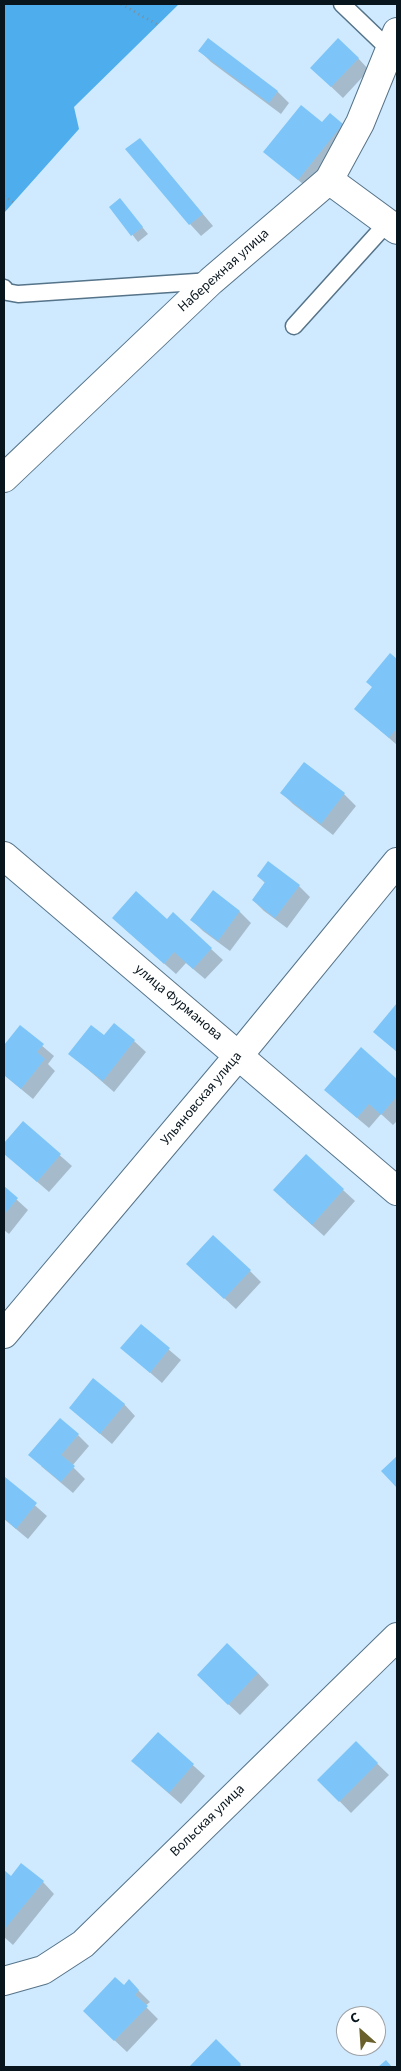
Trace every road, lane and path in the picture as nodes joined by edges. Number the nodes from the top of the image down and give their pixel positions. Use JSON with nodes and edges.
{"nodes":[{"id":1,"x":121,"y":4,"type":"edge"},
{"id":2,"x":342,"y":4,"type":"edge"},
{"id":3,"x":158,"y":25,"type":"dead end"},
{"id":4,"x":394,"y":41,"type":"edge"},
{"id":5,"x":328,"y":180,"type":"junction"},
{"id":6,"x":4,"y":196,"type":"edge"},
{"id":7,"x":14,"y":202,"type":"dead end"},
{"id":8,"x":393,"y":226,"type":"edge"},
{"id":9,"x":211,"y":281,"type":"junction"},
{"id":10,"x":4,"y":288,"type":"edge"},
{"id":11,"x":294,"y":326,"type":"dead end"},
{"id":12,"x":4,"y":478,"type":"edge"},
{"id":13,"x":4,"y":856,"type":"edge"},
{"id":14,"x":397,"y":862,"type":"edge"},
{"id":15,"x":239,"y":1055,"type":"junction"},
{"id":16,"x":397,"y":1191,"type":"edge"},
{"id":17,"x":4,"y":1334,"type":"edge"},
{"id":18,"x":397,"y":1637,"type":"edge"},
{"id":19,"x":4,"y":1981,"type":"edge"}],
"edges":[{"from":1,"to":3,"type":"path"},
{"from":2,"to":4,"type":"lane"},
{"from":4,"to":5,"type":"street","name":"Набережная улица"},
{"from":5,"to":8,"type":"street"},
{"from":5,"to":9,"type":"street","name":"Набережная улица"},
{"from":6,"to":7,"type":"path"},
{"from":8,"to":11,"type":"lane"},
{"from":9,"to":10,"type":"lane"},
{"from":9,"to":12,"type":"street","name":"Набережная улица"},
{"from":13,"to":15,"type":"street","name":"улица Фурманова"},
{"from":14,"to":15,"type":"street","name":"Ульяновская улица"},
{"from":15,"to":16,"type":"street","name":"улица Фурманова"},
{"from":15,"to":17,"type":"street","name":"Ульяновская улица"},
{"from":18,"to":19,"type":"street","name":"Вольская улица"}]}
